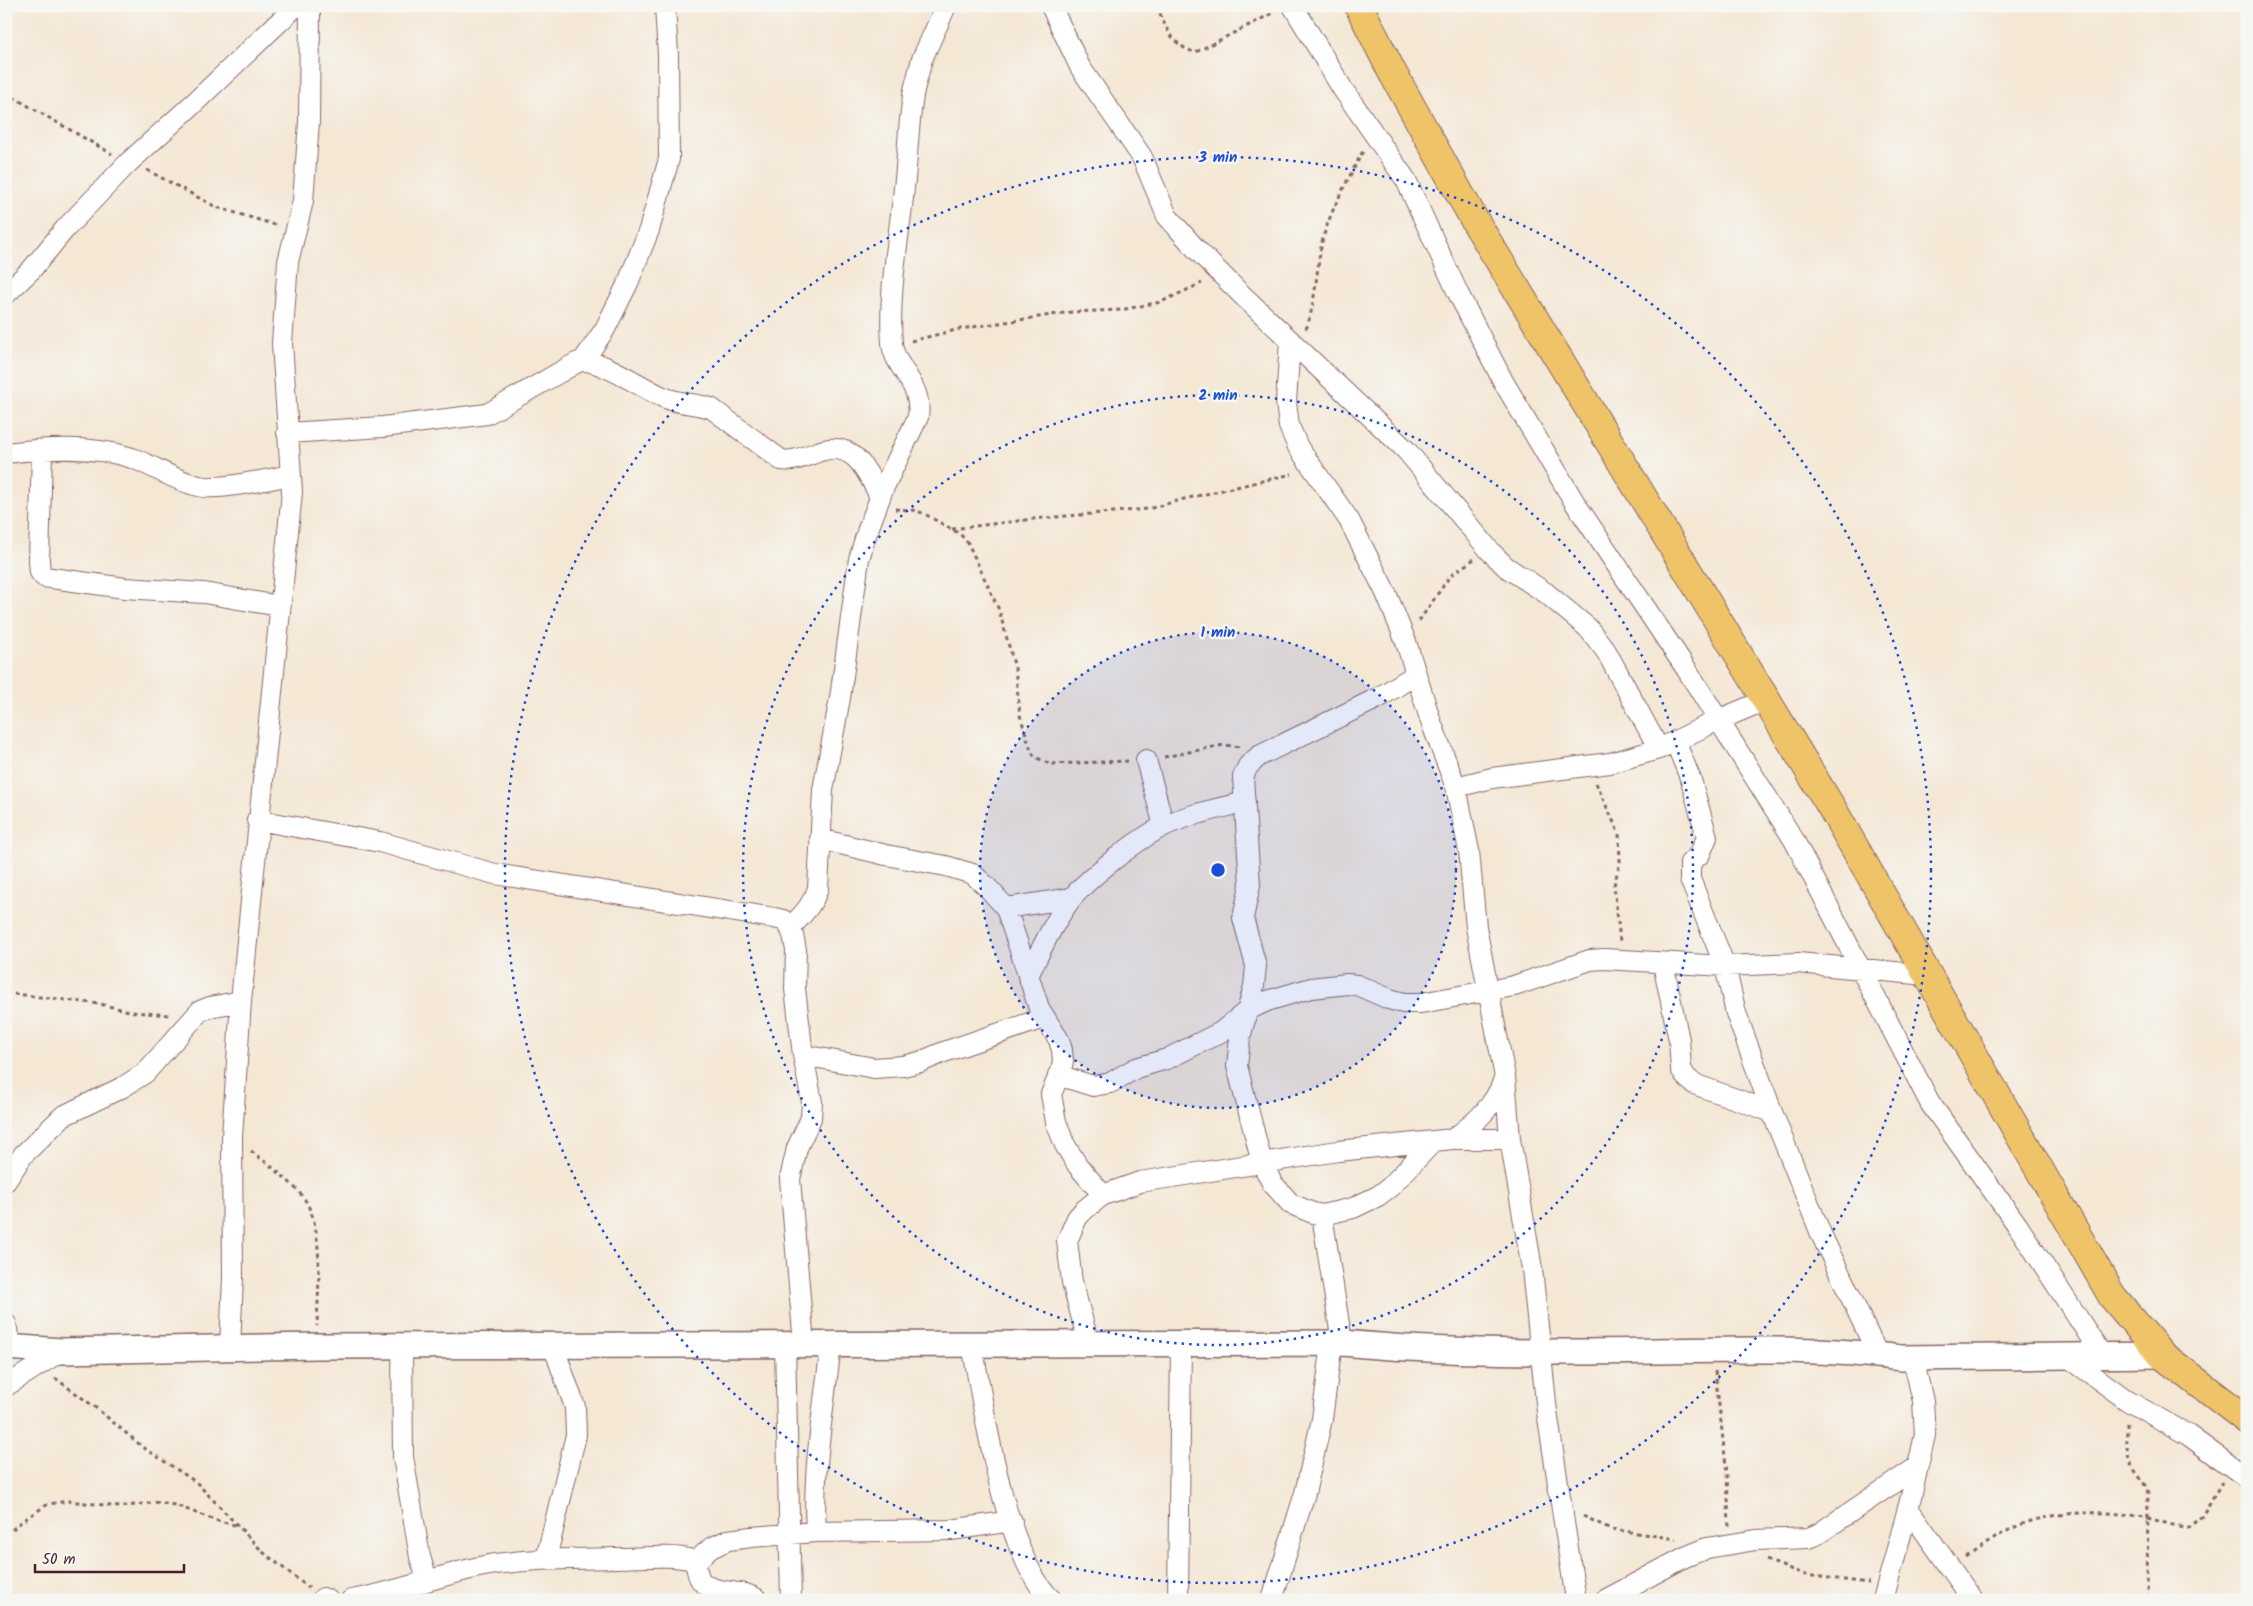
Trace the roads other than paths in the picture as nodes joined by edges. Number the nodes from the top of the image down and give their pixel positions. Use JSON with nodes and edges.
{"nodes":[{"id":1,"x":296,"y":6,"type":"edge"},
{"id":2,"x":310,"y":6,"type":"edge"},
{"id":3,"x":665,"y":6,"type":"edge"},
{"id":4,"x":946,"y":6,"type":"edge"},
{"id":5,"x":1051,"y":6,"type":"edge"},
{"id":6,"x":1358,"y":6,"type":"edge"},
{"id":7,"x":1286,"y":8,"type":"edge"},
{"id":8,"x":6,"y":294,"type":"edge"},
{"id":9,"x":1294,"y":344,"type":"junction"},
{"id":10,"x":582,"y":361,"type":"junction"},
{"id":11,"x":287,"y":433,"type":"junction"},
{"id":12,"x":42,"y":451,"type":"junction"},
{"id":13,"x":6,"y":453,"type":"edge"},
{"id":14,"x":290,"y":475,"type":"junction"},
{"id":15,"x":879,"y":503,"type":"junction"},
{"id":16,"x":280,"y":606,"type":"junction"},
{"id":17,"x":1415,"y":675,"type":"junction"},
{"id":18,"x":1766,"y":700,"type":"junction"},
{"id":19,"x":1718,"y":720,"type":"junction"},
{"id":20,"x":1667,"y":745,"type":"junction"},
{"id":21,"x":1146,"y":760,"type":"road end"},
{"id":22,"x":1456,"y":787,"type":"junction"},
{"id":23,"x":1245,"y":802,"type":"junction"},
{"id":24,"x":257,"y":820,"type":"junction"},
{"id":25,"x":1164,"y":826,"type":"junction"},
{"id":26,"x":820,"y":839,"type":"junction"},
{"id":27,"x":1072,"y":898,"type":"junction"},
{"id":28,"x":1006,"y":908,"type":"junction"},
{"id":29,"x":790,"y":928,"type":"junction"},
{"id":30,"x":1663,"y":963,"type":"junction"},
{"id":31,"x":1725,"y":966,"type":"junction"},
{"id":32,"x":1860,"y":968,"type":"junction"},
{"id":33,"x":1028,"y":976,"type":"junction"},
{"id":34,"x":1927,"y":976,"type":"junction"},
{"id":35,"x":1487,"y":991,"type":"junction"},
{"id":36,"x":241,"y":1001,"type":"junction"},
{"id":37,"x":1248,"y":1010,"type":"junction"},
{"id":38,"x":1044,"y":1018,"type":"junction"},
{"id":39,"x":803,"y":1055,"type":"junction"},
{"id":40,"x":1058,"y":1075,"type":"junction"},
{"id":41,"x":1505,"y":1077,"type":"junction"},
{"id":42,"x":1772,"y":1112,"type":"junction"},
{"id":43,"x":1510,"y":1139,"type":"junction"},
{"id":44,"x":1443,"y":1140,"type":"junction"},
{"id":45,"x":1262,"y":1163,"type":"junction"},
{"id":46,"x":6,"y":1180,"type":"edge"},
{"id":47,"x":1103,"y":1195,"type":"junction"},
{"id":48,"x":1322,"y":1215,"type":"junction"},
{"id":49,"x":7,"y":1339,"type":"edge"},
{"id":50,"x":1181,"y":1343,"type":"junction"},
{"id":51,"x":1337,"y":1343,"type":"junction"},
{"id":52,"x":972,"y":1344,"type":"junction"},
{"id":53,"x":1089,"y":1344,"type":"junction"},
{"id":54,"x":553,"y":1345,"type":"junction"},
{"id":55,"x":794,"y":1345,"type":"junction"},
{"id":56,"x":831,"y":1345,"type":"junction"},
{"id":57,"x":402,"y":1346,"type":"junction"},
{"id":58,"x":230,"y":1347,"type":"junction"},
{"id":59,"x":61,"y":1350,"type":"junction"},
{"id":60,"x":1541,"y":1353,"type":"junction"},
{"id":61,"x":1878,"y":1355,"type":"junction"},
{"id":62,"x":2102,"y":1355,"type":"junction"},
{"id":63,"x":2162,"y":1355,"type":"junction"},
{"id":64,"x":2068,"y":1357,"type":"junction"},
{"id":65,"x":1913,"y":1358,"type":"junction"},
{"id":66,"x":6,"y":1386,"type":"edge"},
{"id":67,"x":2247,"y":1420,"type":"edge"},
{"id":68,"x":1917,"y":1467,"type":"junction"},
{"id":69,"x":2247,"y":1478,"type":"edge"},
{"id":70,"x":1908,"y":1508,"type":"junction"},
{"id":71,"x":1012,"y":1520,"type":"junction"},
{"id":72,"x":816,"y":1532,"type":"junction"},
{"id":73,"x":790,"y":1535,"type":"junction"},
{"id":74,"x":546,"y":1559,"type":"junction"},
{"id":75,"x":695,"y":1562,"type":"junction"},
{"id":76,"x":426,"y":1579,"type":"junction"},
{"id":77,"x":1885,"y":1593,"type":"edge"},
{"id":78,"x":374,"y":1598,"type":"edge"},
{"id":79,"x":351,"y":1600,"type":"edge"},
{"id":80,"x":758,"y":1600,"type":"edge"},
{"id":81,"x":791,"y":1600,"type":"edge"},
{"id":82,"x":1052,"y":1600,"type":"edge"},
{"id":83,"x":1178,"y":1600,"type":"edge"},
{"id":84,"x":1272,"y":1600,"type":"edge"},
{"id":85,"x":1576,"y":1600,"type":"edge"},
{"id":86,"x":1605,"y":1600,"type":"edge"},
{"id":87,"x":1974,"y":1600,"type":"edge"}],
"edges":[{"from":1,"to":8,"type":"street"},
{"from":2,"to":11,"type":"street"},
{"from":3,"to":10,"type":"street"},
{"from":4,"to":15,"type":"street"},
{"from":5,"to":9,"type":"street"},
{"from":6,"to":18,"type":"main road"},
{"from":7,"to":19,"type":"street"},
{"from":9,"to":17,"type":"street"},
{"from":9,"to":20,"type":"street"},
{"from":10,"to":11,"type":"street"},
{"from":10,"to":15,"type":"street"},
{"from":11,"to":14,"type":"street"},
{"from":12,"to":13,"type":"street"},
{"from":12,"to":14,"type":"street"},
{"from":12,"to":16,"type":"street"},
{"from":14,"to":16,"type":"street"},
{"from":15,"to":26,"type":"street"},
{"from":16,"to":24,"type":"street"},
{"from":17,"to":22,"type":"street"},
{"from":17,"to":23,"type":"street"},
{"from":18,"to":19,"type":"street"},
{"from":18,"to":34,"type":"main road"},
{"from":19,"to":20,"type":"street"},
{"from":19,"to":32,"type":"street"},
{"from":20,"to":22,"type":"street"},
{"from":20,"to":31,"type":"street"},
{"from":21,"to":25,"type":"street"},
{"from":22,"to":35,"type":"street"},
{"from":23,"to":25,"type":"street"},
{"from":23,"to":37,"type":"street"},
{"from":24,"to":29,"type":"street"},
{"from":24,"to":36,"type":"street"},
{"from":25,"to":27,"type":"street"},
{"from":26,"to":28,"type":"street"},
{"from":26,"to":29,"type":"street"},
{"from":27,"to":28,"type":"street"},
{"from":27,"to":33,"type":"street"},
{"from":28,"to":33,"type":"street"},
{"from":29,"to":39,"type":"street"},
{"from":30,"to":31,"type":"street"},
{"from":30,"to":35,"type":"street"},
{"from":30,"to":42,"type":"street"},
{"from":31,"to":32,"type":"street"},
{"from":31,"to":42,"type":"street"},
{"from":32,"to":34,"type":"street"},
{"from":32,"to":62,"type":"street"},
{"from":33,"to":38,"type":"street"},
{"from":34,"to":63,"type":"main road"},
{"from":35,"to":37,"type":"street"},
{"from":35,"to":41,"type":"street"},
{"from":36,"to":46,"type":"street"},
{"from":36,"to":58,"type":"street"},
{"from":37,"to":40,"type":"street"},
{"from":37,"to":45,"type":"street"},
{"from":38,"to":39,"type":"street"},
{"from":38,"to":40,"type":"street"},
{"from":39,"to":55,"type":"street"},
{"from":40,"to":47,"type":"street"},
{"from":41,"to":43,"type":"street"},
{"from":41,"to":44,"type":"street"},
{"from":42,"to":61,"type":"street"},
{"from":43,"to":44,"type":"street"},
{"from":43,"to":60,"type":"street"},
{"from":44,"to":45,"type":"street"},
{"from":44,"to":48,"type":"street"},
{"from":45,"to":47,"type":"street"},
{"from":45,"to":48,"type":"street"},
{"from":47,"to":53,"type":"street"},
{"from":48,"to":51,"type":"street"},
{"from":49,"to":59,"type":"street"},
{"from":50,"to":51,"type":"street"},
{"from":50,"to":53,"type":"street"},
{"from":50,"to":83,"type":"street"},
{"from":51,"to":60,"type":"street"},
{"from":51,"to":84,"type":"street"},
{"from":52,"to":53,"type":"street"},
{"from":52,"to":56,"type":"street"},
{"from":52,"to":71,"type":"street"},
{"from":54,"to":55,"type":"street"},
{"from":54,"to":57,"type":"street"},
{"from":54,"to":74,"type":"street"},
{"from":55,"to":56,"type":"street"},
{"from":55,"to":73,"type":"street"},
{"from":56,"to":72,"type":"street"},
{"from":57,"to":58,"type":"street"},
{"from":57,"to":76,"type":"street"},
{"from":58,"to":59,"type":"street"},
{"from":59,"to":66,"type":"street"},
{"from":60,"to":61,"type":"street"},
{"from":60,"to":85,"type":"street"},
{"from":61,"to":65,"type":"street"},
{"from":62,"to":63,"type":"street"},
{"from":62,"to":64,"type":"street"},
{"from":63,"to":67,"type":"main road"},
{"from":64,"to":65,"type":"street"},
{"from":64,"to":69,"type":"street"},
{"from":65,"to":68,"type":"street"},
{"from":68,"to":70,"type":"street"},
{"from":68,"to":86,"type":"street"},
{"from":70,"to":77,"type":"street"},
{"from":70,"to":87,"type":"street"},
{"from":71,"to":72,"type":"street"},
{"from":71,"to":82,"type":"street"},
{"from":72,"to":73,"type":"street"},
{"from":73,"to":75,"type":"street"},
{"from":73,"to":81,"type":"street"},
{"from":74,"to":75,"type":"street"},
{"from":74,"to":76,"type":"street"},
{"from":75,"to":80,"type":"street"},
{"from":76,"to":78,"type":"street"},
{"from":78,"to":79,"type":"street"}]}
